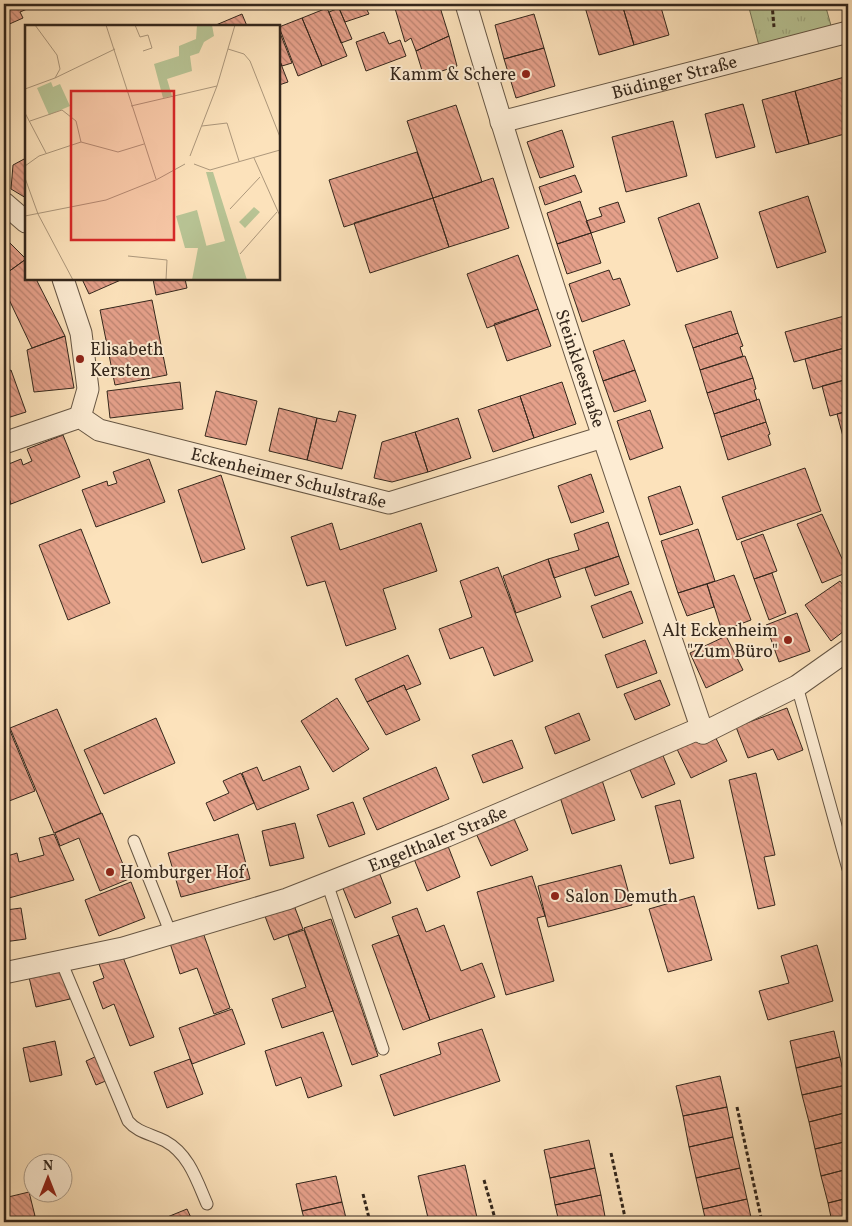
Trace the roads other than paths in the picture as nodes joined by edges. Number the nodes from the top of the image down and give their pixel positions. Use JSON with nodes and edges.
{"nodes":[{"id":1,"x":466,"y":4,"type":"edge"},
{"id":2,"x":848,"y":32,"type":"edge"},
{"id":3,"x":501,"y":122,"type":"junction"},
{"id":4,"x":4,"y":203,"type":"edge"},
{"id":5,"x":25,"y":221,"type":"edge"},
{"id":6,"x":63,"y":280,"type":"edge"},
{"id":7,"x":80,"y":417,"type":"junction"},
{"id":8,"x":603,"y":436,"type":"junction"},
{"id":9,"x":4,"y":443,"type":"edge"},
{"id":10,"x":848,"y":650,"type":"edge"},
{"id":11,"x":797,"y":686,"type":"junction"},
{"id":12,"x":703,"y":733,"type":"junction"},
{"id":13,"x":134,"y":841,"type":"dead end"},
{"id":14,"x":848,"y":869,"type":"edge"},
{"id":15,"x":327,"y":883,"type":"junction"},
{"id":16,"x":171,"y":934,"type":"junction"},
{"id":17,"x":61,"y":961,"type":"junction"},
{"id":18,"x":4,"y":973,"type":"edge"},
{"id":19,"x":384,"y":1049,"type":"dead end"},
{"id":20,"x":207,"y":1204,"type":"dead end"}],
"edges":[{"from":1,"to":3,"type":"street","name":"Steinkleestraße"},
{"from":2,"to":3,"type":"street","name":"Büdinger Straße"},
{"from":3,"to":8,"type":"street","name":"Steinkleestraße"},
{"from":4,"to":5,"type":"street"},
{"from":6,"to":7,"type":"street"},
{"from":7,"to":8,"type":"street","name":"Eckenheimer Schulstraße"},
{"from":7,"to":9,"type":"street"},
{"from":8,"to":12,"type":"street","name":"Steinkleestraße"},
{"from":10,"to":11,"type":"street","name":"Engelthaler Straße"},
{"from":11,"to":12,"type":"street","name":"Engelthaler Straße"},
{"from":11,"to":14,"type":"lane"},
{"from":12,"to":15,"type":"street","name":"Engelthaler Straße"},
{"from":13,"to":16,"type":"lane"},
{"from":15,"to":16,"type":"street","name":"Engelthaler Straße"},
{"from":15,"to":19,"type":"lane"},
{"from":16,"to":17,"type":"street","name":"Engelthaler Straße"},
{"from":17,"to":18,"type":"street","name":"Engelthaler Straße"},
{"from":17,"to":20,"type":"lane"}]}
